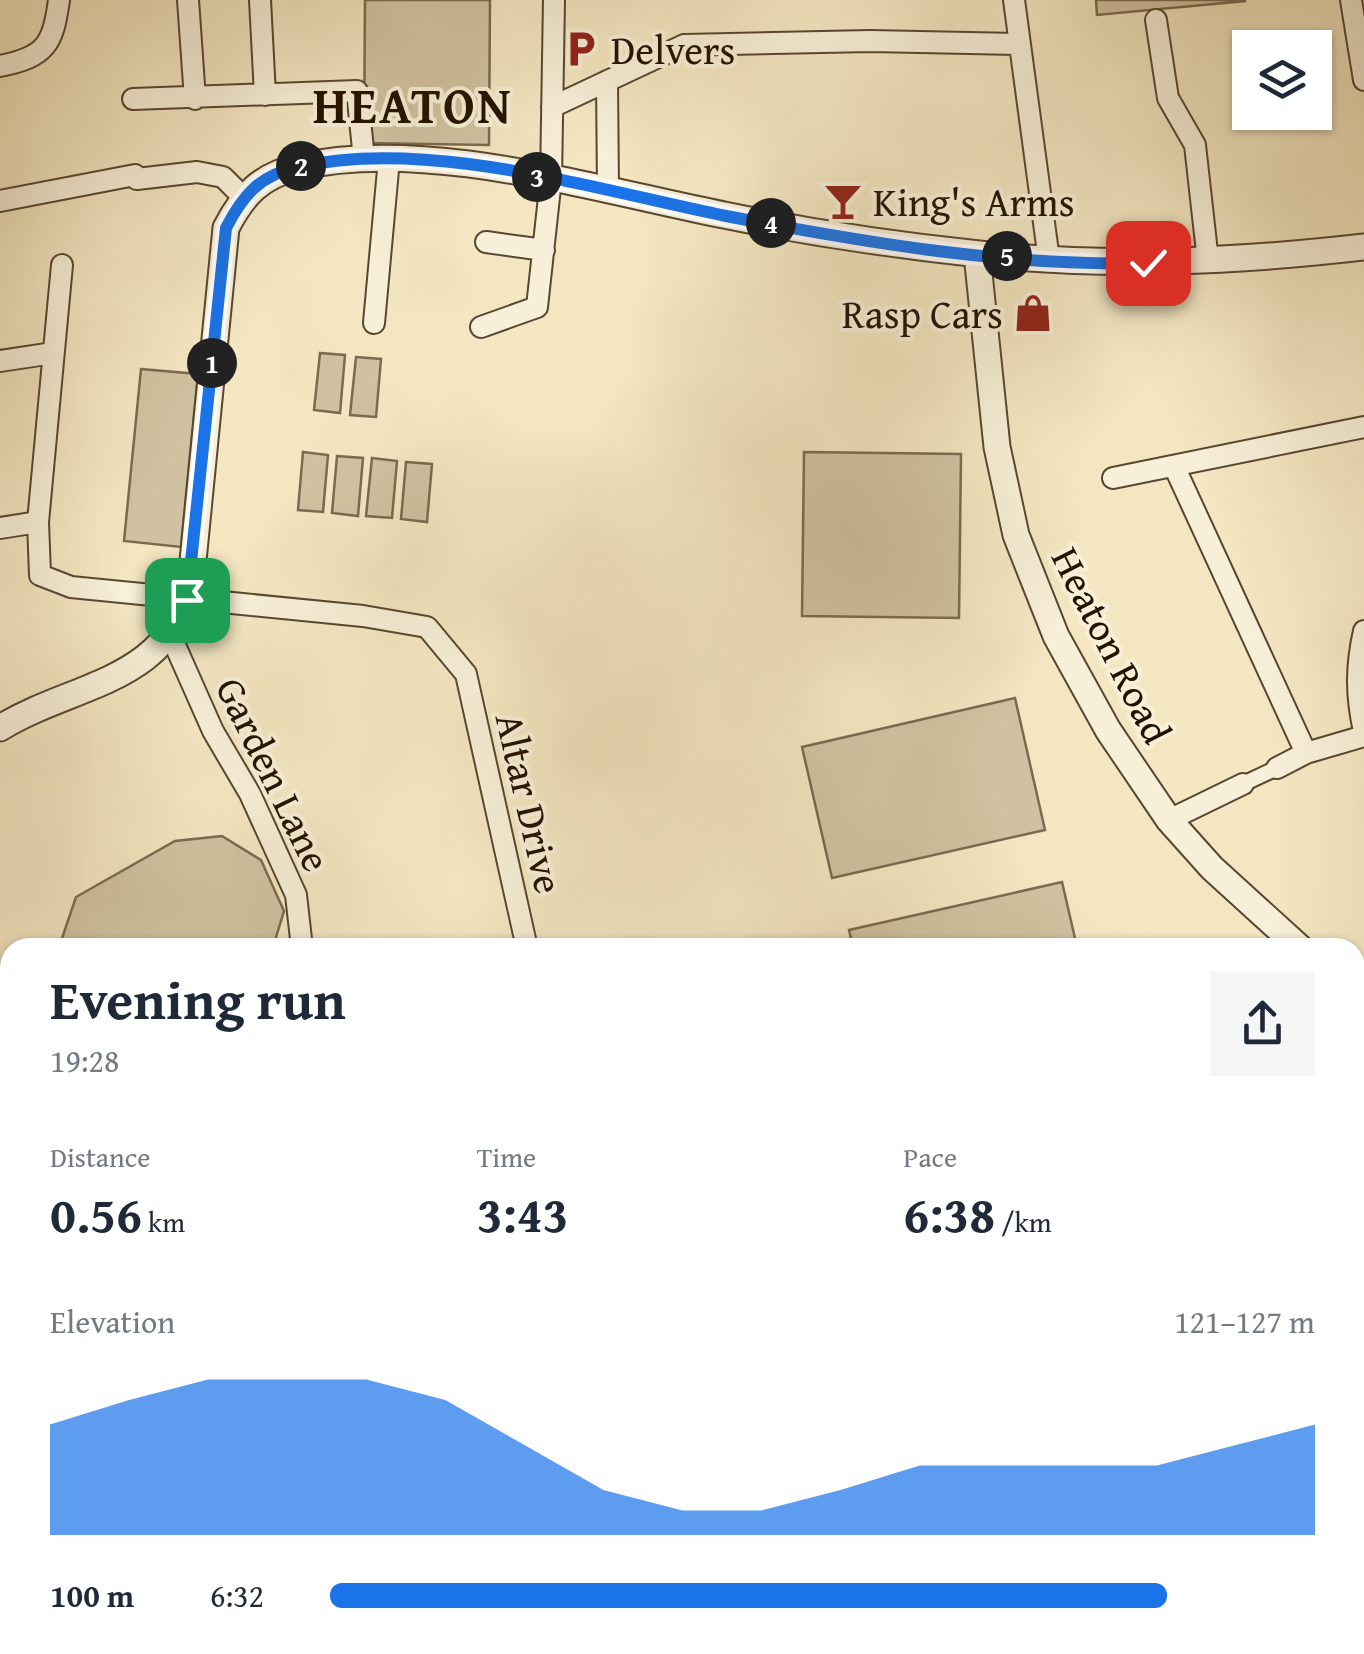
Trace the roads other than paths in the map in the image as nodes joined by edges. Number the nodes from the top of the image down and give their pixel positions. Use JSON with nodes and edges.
{"nodes":[{"id":1,"x":60,"y":0,"type":"edge"},
{"id":2,"x":188,"y":0,"type":"edge"},
{"id":3,"x":260,"y":0,"type":"edge"},
{"id":4,"x":554,"y":0,"type":"edge"},
{"id":5,"x":1014,"y":0,"type":"edge"},
{"id":6,"x":1350,"y":0,"type":"edge"},
{"id":7,"x":1156,"y":20,"type":"dead end"},
{"id":8,"x":1018,"y":44,"type":"junction"},
{"id":9,"x":0,"y":66,"type":"edge"},
{"id":10,"x":1364,"y":80,"type":"edge"},
{"id":11,"x":607,"y":81,"type":"junction"},
{"id":12,"x":265,"y":95,"type":"junction"},
{"id":13,"x":133,"y":99,"type":"dead end"},
{"id":14,"x":195,"y":99,"type":"junction"},
{"id":15,"x":552,"y":107,"type":"junction"},
{"id":16,"x":376,"y":159,"type":"junction"},
{"id":17,"x":551,"y":179,"type":"junction"},
{"id":18,"x":608,"y":190,"type":"junction"},
{"id":19,"x":242,"y":196,"type":"junction"},
{"id":20,"x":0,"y":201,"type":"edge"},
{"id":21,"x":486,"y":242,"type":"dead end"},
{"id":22,"x":1364,"y":247,"type":"edge"},
{"id":23,"x":544,"y":250,"type":"junction"},
{"id":24,"x":977,"y":254,"type":"junction"},
{"id":25,"x":1049,"y":260,"type":"junction"},
{"id":26,"x":1208,"y":261,"type":"junction"},
{"id":27,"x":62,"y":265,"type":"dead end"},
{"id":28,"x":374,"y":323,"type":"dead end"},
{"id":29,"x":482,"y":327,"type":"dead end"},
{"id":30,"x":53,"y":352,"type":"junction"},
{"id":31,"x":0,"y":361,"type":"edge"},
{"id":32,"x":1364,"y":427,"type":"edge"},
{"id":33,"x":1174,"y":466,"type":"junction"},
{"id":34,"x":1113,"y":478,"type":"dead end"},
{"id":35,"x":38,"y":522,"type":"junction"},
{"id":36,"x":0,"y":528,"type":"edge"},
{"id":37,"x":187,"y":600,"type":"junction"},
{"id":38,"x":1364,"y":632,"type":"edge"},
{"id":39,"x":170,"y":634,"type":"junction"},
{"id":40,"x":0,"y":728,"type":"edge"},
{"id":41,"x":1364,"y":734,"type":"edge"},
{"id":42,"x":1306,"y":753,"type":"junction"},
{"id":43,"x":1277,"y":768,"type":"joint"},
{"id":44,"x":1242,"y":784,"type":"joint"},
{"id":45,"x":1168,"y":820,"type":"junction"},
{"id":46,"x":301,"y":938,"type":"edge"},
{"id":47,"x":525,"y":938,"type":"edge"},
{"id":48,"x":1289,"y":938,"type":"edge"}],
"edges":[{"from":1,"to":9,"type":"street"},
{"from":2,"to":14,"type":"street"},
{"from":3,"to":12,"type":"street"},
{"from":4,"to":15,"type":"street"},
{"from":5,"to":8,"type":"street"},
{"from":6,"to":10,"type":"street"},
{"from":7,"to":26,"type":"street"},
{"from":8,"to":11,"type":"street"},
{"from":8,"to":25,"type":"street"},
{"from":11,"to":15,"type":"street"},
{"from":11,"to":18,"type":"street"},
{"from":12,"to":14,"type":"street"},
{"from":12,"to":16,"type":"street"},
{"from":13,"to":14,"type":"street"},
{"from":15,"to":17,"type":"street"},
{"from":16,"to":17,"type":"street"},
{"from":16,"to":19,"type":"street"},
{"from":16,"to":28,"type":"street"},
{"from":17,"to":18,"type":"street"},
{"from":17,"to":23,"type":"street"},
{"from":18,"to":24,"type":"street"},
{"from":19,"to":20,"type":"street"},
{"from":19,"to":37,"type":"street"},
{"from":21,"to":23,"type":"street"},
{"from":22,"to":26,"type":"street"},
{"from":23,"to":29,"type":"street"},
{"from":24,"to":25,"type":"street"},
{"from":24,"to":45,"type":"street","name":"Heaton Road"},
{"from":25,"to":26,"type":"street"},
{"from":27,"to":30,"type":"street"},
{"from":30,"to":31,"type":"street"},
{"from":30,"to":35,"type":"street"},
{"from":32,"to":33,"type":"street"},
{"from":33,"to":34,"type":"street"},
{"from":33,"to":42,"type":"street"},
{"from":35,"to":36,"type":"street"},
{"from":35,"to":37,"type":"street"},
{"from":37,"to":39,"type":"street"},
{"from":37,"to":47,"type":"street","name":"Altar Drive"},
{"from":38,"to":41,"type":"street"},
{"from":39,"to":40,"type":"street"},
{"from":39,"to":46,"type":"street","name":"Garden Lane"},
{"from":41,"to":42,"type":"street"},
{"from":42,"to":43,"type":"street"},
{"from":43,"to":44,"type":"street"},
{"from":44,"to":45,"type":"street"},
{"from":45,"to":48,"type":"street","name":"Heaton Road"}]}
